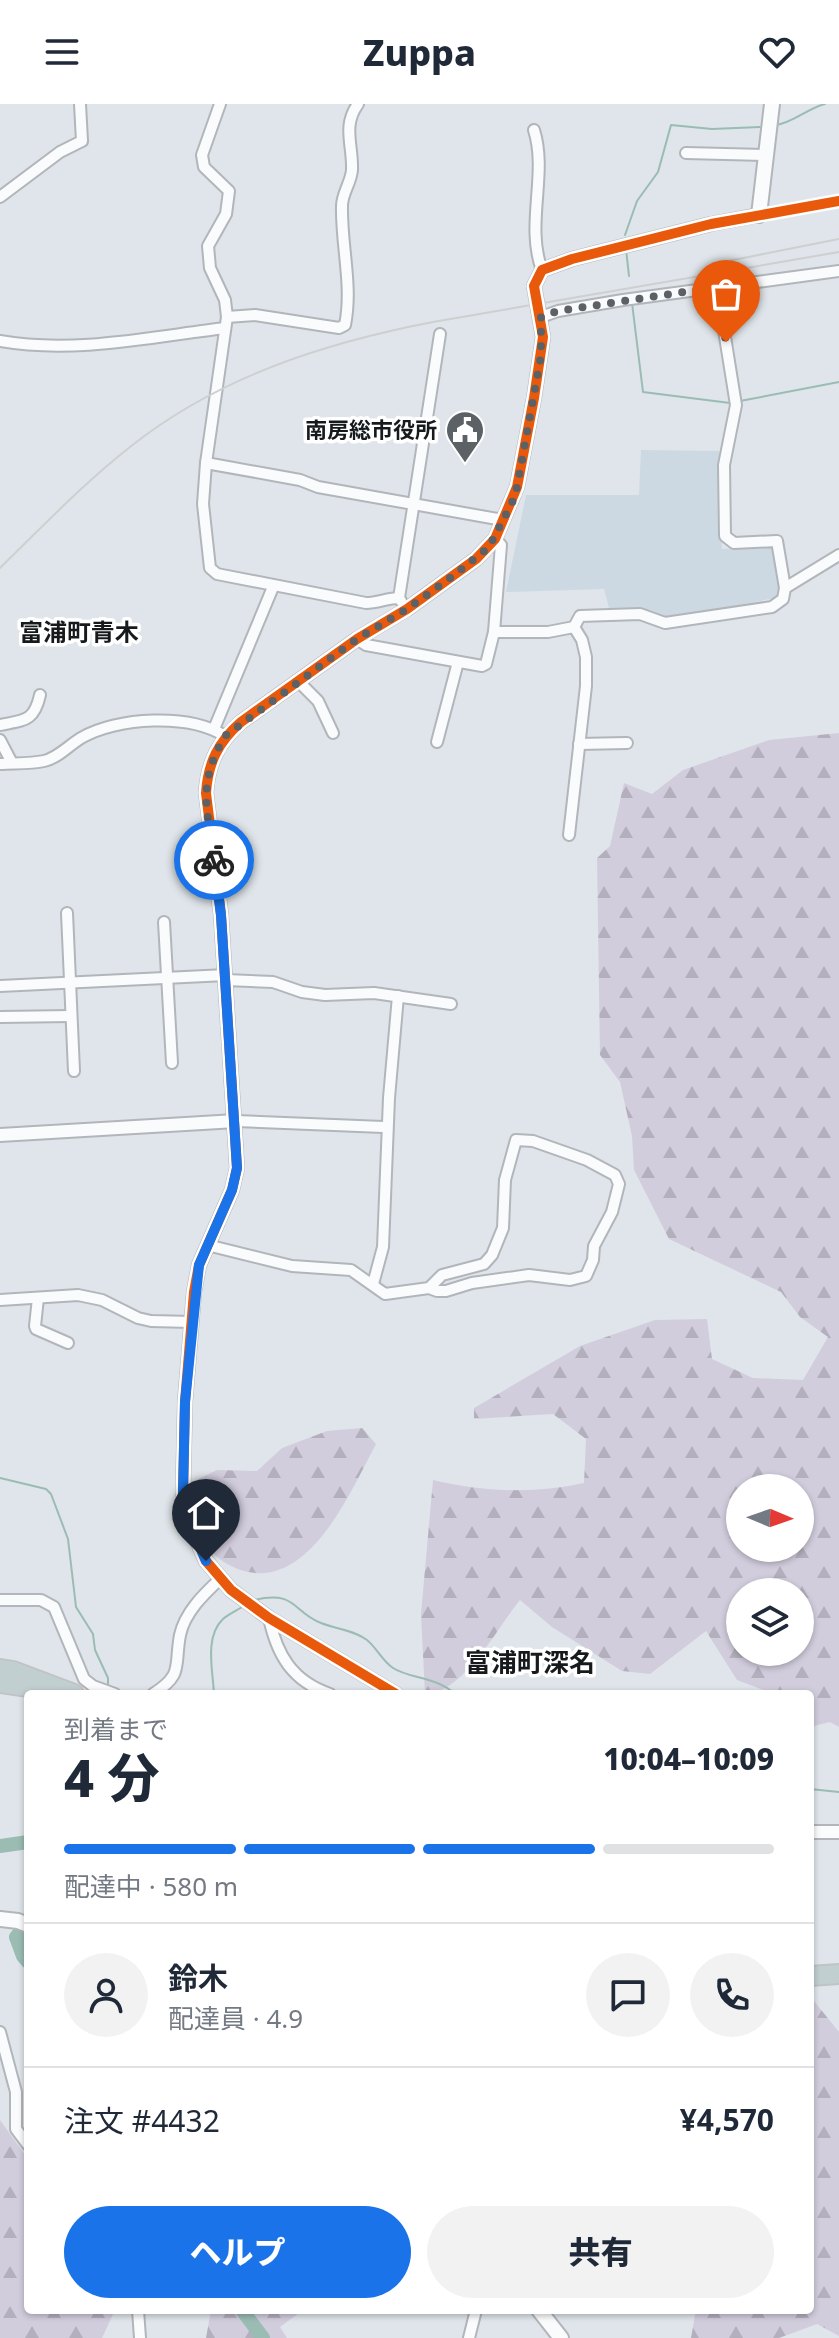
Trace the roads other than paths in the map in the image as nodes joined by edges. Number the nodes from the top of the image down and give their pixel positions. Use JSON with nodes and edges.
{"nodes":[{"id":1,"x":80,"y":104,"type":"edge"},
{"id":2,"x":220,"y":104,"type":"edge"},
{"id":3,"x":358,"y":104,"type":"edge"},
{"id":4,"x":772,"y":104,"type":"edge"},
{"id":5,"x":534,"y":130,"type":"dead end"},
{"id":6,"x":686,"y":153,"type":"dead end"},
{"id":7,"x":766,"y":155,"type":"junction"},
{"id":8,"x":0,"y":197,"type":"edge"},
{"id":9,"x":839,"y":201,"type":"edge"},
{"id":10,"x":759,"y":215,"type":"junction"},
{"id":11,"x":542,"y":270,"type":"junction"},
{"id":12,"x":839,"y":271,"type":"edge"},
{"id":13,"x":717,"y":287,"type":"junction"},
{"id":14,"x":541,"y":317,"type":"junction"},
{"id":15,"x":226,"y":322,"type":"junction"},
{"id":16,"x":440,"y":334,"type":"dead end"},
{"id":17,"x":0,"y":341,"type":"edge"},
{"id":18,"x":206,"y":463,"type":"junction"},
{"id":19,"x":414,"y":504,"type":"junction"},
{"id":20,"x":503,"y":520,"type":"junction"},
{"id":21,"x":495,"y":539,"type":"junction"},
{"id":22,"x":839,"y":555,"type":"edge"},
{"id":23,"x":273,"y":587,"type":"junction"},
{"id":24,"x":785,"y":588,"type":"junction"},
{"id":25,"x":403,"y":603,"type":"junction"},
{"id":26,"x":574,"y":627,"type":"junction"},
{"id":27,"x":494,"y":632,"type":"junction"},
{"id":28,"x":357,"y":639,"type":"junction"},
{"id":29,"x":458,"y":662,"type":"junction"},
{"id":30,"x":298,"y":681,"type":"junction"},
{"id":31,"x":40,"y":695,"type":"dead end"},
{"id":32,"x":0,"y":725,"type":"edge"},
{"id":33,"x":220,"y":732,"type":"junction"},
{"id":34,"x":333,"y":733,"type":"dead end"},
{"id":35,"x":0,"y":740,"type":"edge"},
{"id":36,"x":437,"y":742,"type":"dead end"},
{"id":37,"x":627,"y":743,"type":"dead end"},
{"id":38,"x":579,"y":744,"type":"junction"},
{"id":39,"x":6,"y":763,"type":"edge"},
{"id":40,"x":569,"y":835,"type":"dead end"},
{"id":41,"x":67,"y":913,"type":"dead end"},
{"id":42,"x":164,"y":922,"type":"dead end"},
{"id":43,"x":167,"y":978,"type":"junction"},
{"id":44,"x":226,"y":978,"type":"junction"},
{"id":45,"x":69,"y":983,"type":"junction"},
{"id":46,"x":0,"y":986,"type":"edge"},
{"id":47,"x":398,"y":996,"type":"junction"},
{"id":48,"x":451,"y":1004,"type":"dead end"},
{"id":49,"x":71,"y":1016,"type":"junction"},
{"id":50,"x":0,"y":1017,"type":"edge"},
{"id":51,"x":172,"y":1063,"type":"dead end"},
{"id":52,"x":74,"y":1071,"type":"dead end"},
{"id":53,"x":236,"y":1121,"type":"junction"},
{"id":54,"x":383,"y":1127,"type":"dead end"},
{"id":55,"x":0,"y":1135,"type":"edge"},
{"id":56,"x":207,"y":1245,"type":"junction"},
{"id":57,"x":373,"y":1284,"type":"junction"},
{"id":58,"x":429,"y":1288,"type":"junction"},
{"id":59,"x":38,"y":1298,"type":"junction"},
{"id":60,"x":0,"y":1300,"type":"edge"},
{"id":61,"x":192,"y":1322,"type":"junction"},
{"id":62,"x":68,"y":1343,"type":"dead end"},
{"id":63,"x":220,"y":1579,"type":"junction"},
{"id":64,"x":0,"y":1600,"type":"edge"},
{"id":65,"x":269,"y":1618,"type":"junction"},
{"id":66,"x":0,"y":1669,"type":"edge"},
{"id":67,"x":0,"y":1683,"type":"edge"},
{"id":68,"x":42,"y":1690,"type":"edge"},
{"id":69,"x":63,"y":1690,"type":"edge"},
{"id":70,"x":104,"y":1690,"type":"edge"},
{"id":71,"x":159,"y":1690,"type":"edge"},
{"id":72,"x":323,"y":1690,"type":"edge"},
{"id":73,"x":388,"y":1690,"type":"edge"},
{"id":74,"x":814,"y":1832,"type":"edge"},
{"id":75,"x":839,"y":1832,"type":"edge"},
{"id":76,"x":0,"y":1919,"type":"edge"},
{"id":77,"x":23,"y":1923,"type":"edge"},
{"id":78,"x":839,"y":1974,"type":"edge"},
{"id":79,"x":814,"y":1976,"type":"edge"},
{"id":80,"x":0,"y":2032,"type":"edge"},
{"id":81,"x":24,"y":2140,"type":"edge"},
{"id":82,"x":138,"y":2314,"type":"edge"},
{"id":83,"x":475,"y":2314,"type":"edge"},
{"id":84,"x":542,"y":2314,"type":"edge"},
{"id":85,"x":140,"y":2338,"type":"edge"},
{"id":86,"x":469,"y":2338,"type":"edge"},
{"id":87,"x":561,"y":2338,"type":"edge"}],
"edges":[{"from":1,"to":8,"type":"street"},
{"from":2,"to":15,"type":"street"},
{"from":3,"to":15,"type":"street"},
{"from":4,"to":7,"type":"main road"},
{"from":5,"to":11,"type":"street"},
{"from":6,"to":7,"type":"street"},
{"from":7,"to":10,"type":"main road"},
{"from":9,"to":10,"type":"street"},
{"from":10,"to":11,"type":"street"},
{"from":11,"to":14,"type":"street"},
{"from":12,"to":13,"type":"street"},
{"from":13,"to":14,"type":"street"},
{"from":13,"to":24,"type":"street"},
{"from":14,"to":20,"type":"street"},
{"from":15,"to":17,"type":"street"},
{"from":15,"to":18,"type":"street"},
{"from":16,"to":19,"type":"street"},
{"from":18,"to":19,"type":"street"},
{"from":18,"to":23,"type":"street"},
{"from":19,"to":20,"type":"street"},
{"from":19,"to":25,"type":"street"},
{"from":20,"to":21,"type":"street"},
{"from":21,"to":25,"type":"street"},
{"from":21,"to":27,"type":"street"},
{"from":22,"to":24,"type":"street"},
{"from":23,"to":25,"type":"street"},
{"from":23,"to":33,"type":"street"},
{"from":24,"to":26,"type":"street"},
{"from":25,"to":28,"type":"street"},
{"from":26,"to":27,"type":"street"},
{"from":26,"to":38,"type":"street"},
{"from":27,"to":29,"type":"street"},
{"from":28,"to":29,"type":"street"},
{"from":28,"to":30,"type":"street"},
{"from":29,"to":36,"type":"street"},
{"from":30,"to":33,"type":"street"},
{"from":30,"to":34,"type":"street"},
{"from":31,"to":32,"type":"street"},
{"from":33,"to":39,"type":"street"},
{"from":33,"to":44,"type":"street"},
{"from":35,"to":39,"type":"street"},
{"from":37,"to":38,"type":"street"},
{"from":38,"to":40,"type":"street"},
{"from":41,"to":45,"type":"street"},
{"from":42,"to":43,"type":"street"},
{"from":43,"to":44,"type":"street"},
{"from":43,"to":45,"type":"street"},
{"from":43,"to":51,"type":"street"},
{"from":44,"to":47,"type":"street"},
{"from":44,"to":53,"type":"street"},
{"from":45,"to":46,"type":"street"},
{"from":45,"to":49,"type":"street"},
{"from":47,"to":48,"type":"street"},
{"from":47,"to":57,"type":"street"},
{"from":49,"to":50,"type":"street"},
{"from":49,"to":52,"type":"street"},
{"from":53,"to":54,"type":"street"},
{"from":53,"to":55,"type":"street"},
{"from":53,"to":56,"type":"street"},
{"from":56,"to":57,"type":"street"},
{"from":56,"to":61,"type":"street"},
{"from":57,"to":58,"type":"street"},
{"from":58,"to":58,"type":"street"},
{"from":59,"to":60,"type":"street"},
{"from":59,"to":61,"type":"street"},
{"from":59,"to":62,"type":"street"},
{"from":61,"to":63,"type":"street"},
{"from":63,"to":65,"type":"street"},
{"from":63,"to":71,"type":"street"},
{"from":64,"to":70,"type":"street"},
{"from":65,"to":72,"type":"street"},
{"from":65,"to":73,"type":"street"},
{"from":66,"to":69,"type":"highway"},
{"from":67,"to":68,"type":"highway"},
{"from":74,"to":75,"type":"street"},
{"from":76,"to":77,"type":"main road"},
{"from":78,"to":79,"type":"highway"},
{"from":80,"to":81,"type":"street"},
{"from":82,"to":85,"type":"street"},
{"from":83,"to":86,"type":"street"},
{"from":84,"to":87,"type":"main road"}]}
